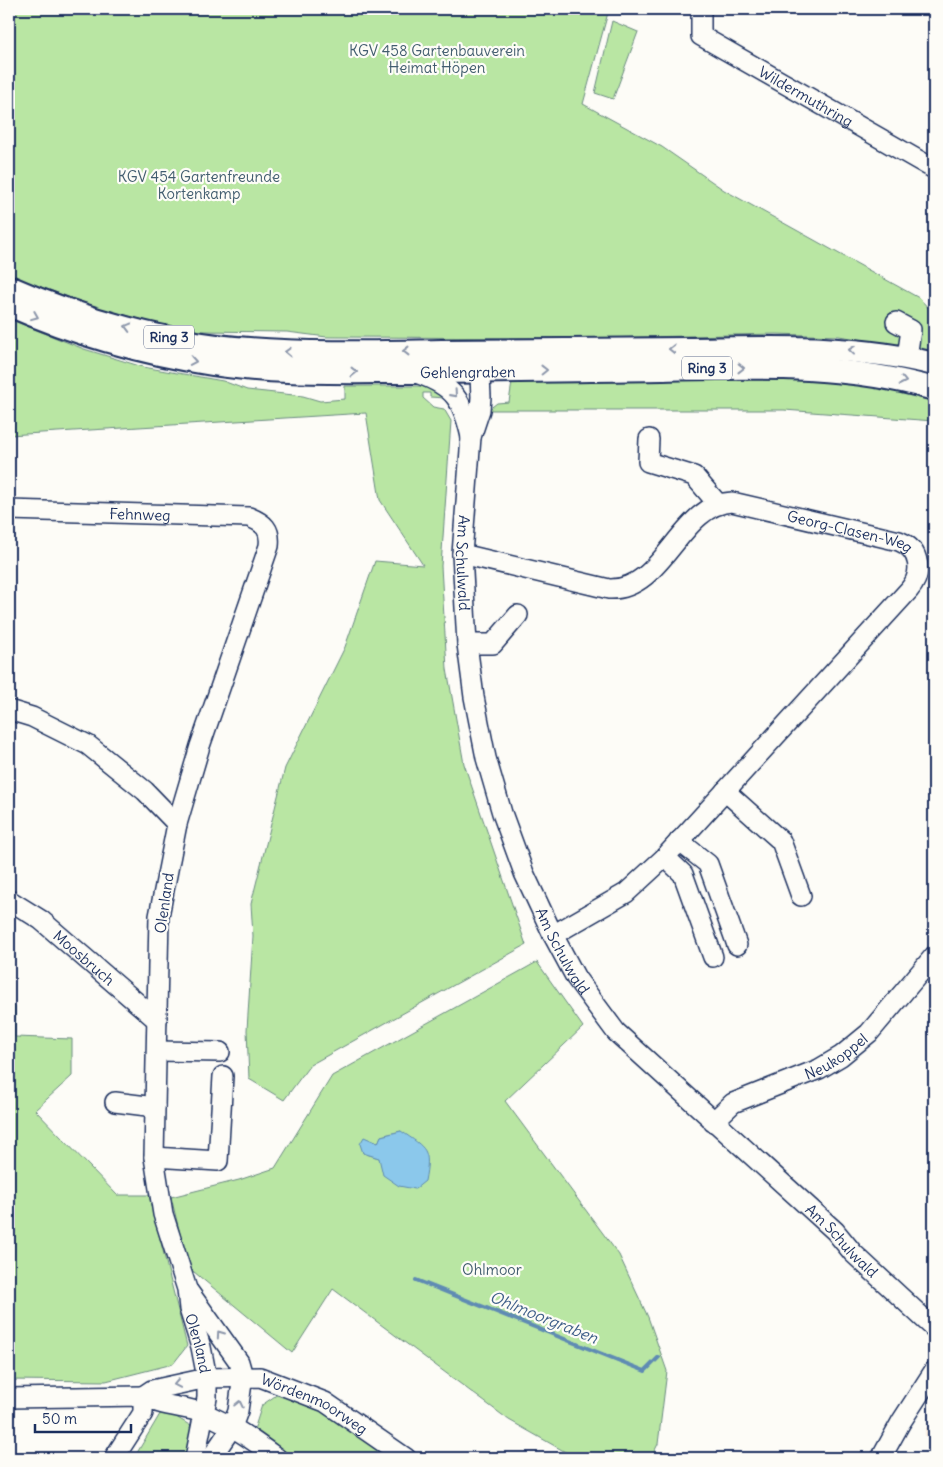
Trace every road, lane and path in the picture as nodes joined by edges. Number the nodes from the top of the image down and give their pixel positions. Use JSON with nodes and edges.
{"nodes":[{"id":1,"x":701,"y":9,"type":"edge"},
{"id":2,"x":934,"y":169,"type":"edge"},
{"id":3,"x":9,"y":287,"type":"edge"},
{"id":4,"x":9,"y":304,"type":"edge"},
{"id":5,"x":896,"y":322,"type":"dead end"},
{"id":6,"x":455,"y":351,"type":"junction"},
{"id":7,"x":907,"y":357,"type":"junction"},
{"id":8,"x":934,"y":364,"type":"edge"},
{"id":9,"x":414,"y":372,"type":"junction"},
{"id":10,"x":478,"y":372,"type":"junction"},
{"id":11,"x":934,"y":389,"type":"edge"},
{"id":12,"x":471,"y":437,"type":"junction"},
{"id":13,"x":649,"y":439,"type":"dead end"},
{"id":14,"x":718,"y":504,"type":"junction"},
{"id":15,"x":9,"y":510,"type":"edge"},
{"id":16,"x":267,"y":528,"type":"joint"},
{"id":17,"x":462,"y":554,"type":"junction"},
{"id":18,"x":926,"y":568,"type":"edge"},
{"id":19,"x":518,"y":615,"type":"dead end"},
{"id":20,"x":468,"y":644,"type":"junction"},
{"id":21,"x":9,"y":710,"type":"edge"},
{"id":22,"x":725,"y":791,"type":"junction"},
{"id":23,"x":177,"y":824,"type":"junction"},
{"id":24,"x":679,"y":841,"type":"junction"},
{"id":25,"x":665,"y":857,"type":"junction"},
{"id":26,"x":801,"y":896,"type":"dead end"},
{"id":27,"x":9,"y":900,"type":"edge"},
{"id":28,"x":553,"y":935,"type":"junction"},
{"id":29,"x":737,"y":945,"type":"dead end"},
{"id":30,"x":934,"y":956,"type":"edge"},
{"id":31,"x":713,"y":957,"type":"dead end"},
{"id":32,"x":157,"y":1020,"type":"junction"},
{"id":33,"x":157,"y":1051,"type":"junction"},
{"id":34,"x":220,"y":1052,"type":"dead end"},
{"id":35,"x":223,"y":1076,"type":"dead end"},
{"id":36,"x":115,"y":1102,"type":"dead end"},
{"id":37,"x":155,"y":1107,"type":"junction"},
{"id":38,"x":713,"y":1122,"type":"junction"},
{"id":39,"x":154,"y":1157,"type":"junction"},
{"id":40,"x":187,"y":1289,"type":"junction"},
{"id":41,"x":934,"y":1328,"type":"edge"},
{"id":42,"x":934,"y":1371,"type":"edge"},
{"id":43,"x":242,"y":1376,"type":"junction"},
{"id":44,"x":207,"y":1378,"type":"junction"},
{"id":45,"x":143,"y":1396,"type":"junction"},
{"id":46,"x":9,"y":1398,"type":"edge"},
{"id":47,"x":216,"y":1415,"type":"junction"},
{"id":48,"x":114,"y":1458,"type":"edge"},
{"id":49,"x":195,"y":1458,"type":"edge"},
{"id":50,"x":210,"y":1458,"type":"edge"},
{"id":51,"x":277,"y":1458,"type":"edge"},
{"id":52,"x":406,"y":1458,"type":"edge"},
{"id":53,"x":881,"y":1458,"type":"edge"}],
"edges":[{"from":1,"to":2,"type":"street","name":"Wildermuthring"},
{"from":6,"to":3,"type":"main road","name":"Gehlengraben","number":"Ring 3","one_way":true},
{"from":4,"to":9,"type":"main road","name":"Gehlengraben","number":"Ring 3","one_way":true},
{"from":5,"to":7,"type":"street"},
{"from":7,"to":6,"type":"main road","name":"Gehlengraben","number":"Ring 3","one_way":true},
{"from":6,"to":10,"type":"street"},
{"from":7,"to":8,"type":"main road","name":"Gehlengraben","number":"Ring 3"},
{"from":9,"to":10,"type":"main road","name":"Gehlengraben","number":"Ring 3"},
{"from":9,"to":12,"type":"street","name":"Am Schulwald","one_way":true},
{"from":10,"to":11,"type":"main road","name":"Gehlengraben","number":"Ring 3","one_way":true},
{"from":10,"to":12,"type":"street","name":"Am Schulwald"},
{"from":12,"to":17,"type":"street","name":"Am Schulwald"},
{"from":13,"to":14,"type":"street"},
{"from":14,"to":17,"type":"street"},
{"from":14,"to":18,"type":"street","name":"Georg-Clasen-Weg"},
{"from":15,"to":16,"type":"street","name":"Fehnweg"},
{"from":16,"to":23,"type":"street","name":"Olenland"},
{"from":17,"to":20,"type":"street","name":"Am Schulwald"},
{"from":18,"to":22,"type":"street","name":"Georg-Clasen-Weg"},
{"from":19,"to":20,"type":"street"},
{"from":20,"to":28,"type":"street","name":"Am Schulwald"},
{"from":21,"to":23,"type":"street"},
{"from":22,"to":24,"type":"street","name":"Georg-Clasen-Weg"},
{"from":22,"to":26,"type":"street"},
{"from":23,"to":32,"type":"street","name":"Olenland"},
{"from":24,"to":25,"type":"street","name":"Georg-Clasen-Weg"},
{"from":24,"to":29,"type":"street"},
{"from":25,"to":28,"type":"street","name":"Georg-Clasen-Weg"},
{"from":25,"to":31,"type":"street"},
{"from":27,"to":32,"type":"street","name":"Moosbruch"},
{"from":28,"to":38,"type":"street","name":"Am Schulwald"},
{"from":30,"to":38,"type":"street","name":"Neukoppel"},
{"from":32,"to":33,"type":"street","name":"Olenland"},
{"from":33,"to":34,"type":"street"},
{"from":33,"to":37,"type":"street","name":"Olenland"},
{"from":35,"to":39,"type":"street"},
{"from":36,"to":37,"type":"street"},
{"from":37,"to":39,"type":"street","name":"Olenland"},
{"from":38,"to":41,"type":"street","name":"Am Schulwald"},
{"from":39,"to":40,"type":"street","name":"Olenland"},
{"from":43,"to":40,"type":"street","name":"Olenland","one_way":true},
{"from":40,"to":44,"type":"street","name":"Olenland"},
{"from":42,"to":53,"type":"street"},
{"from":43,"to":44,"type":"street","name":"Wördenmoorweg"},
{"from":47,"to":43,"type":"street","one_way":true},
{"from":43,"to":52,"type":"street","name":"Wördenmoorweg"},
{"from":44,"to":45,"type":"street","name":"Wördenmoorweg","one_way":true},
{"from":44,"to":47,"type":"street","name":"Olenland"},
{"from":45,"to":46,"type":"street"},
{"from":45,"to":47,"type":"street"},
{"from":45,"to":48,"type":"street"},
{"from":47,"to":49,"type":"street"},
{"from":47,"to":50,"type":"street"},
{"from":47,"to":51,"type":"street"}]}
